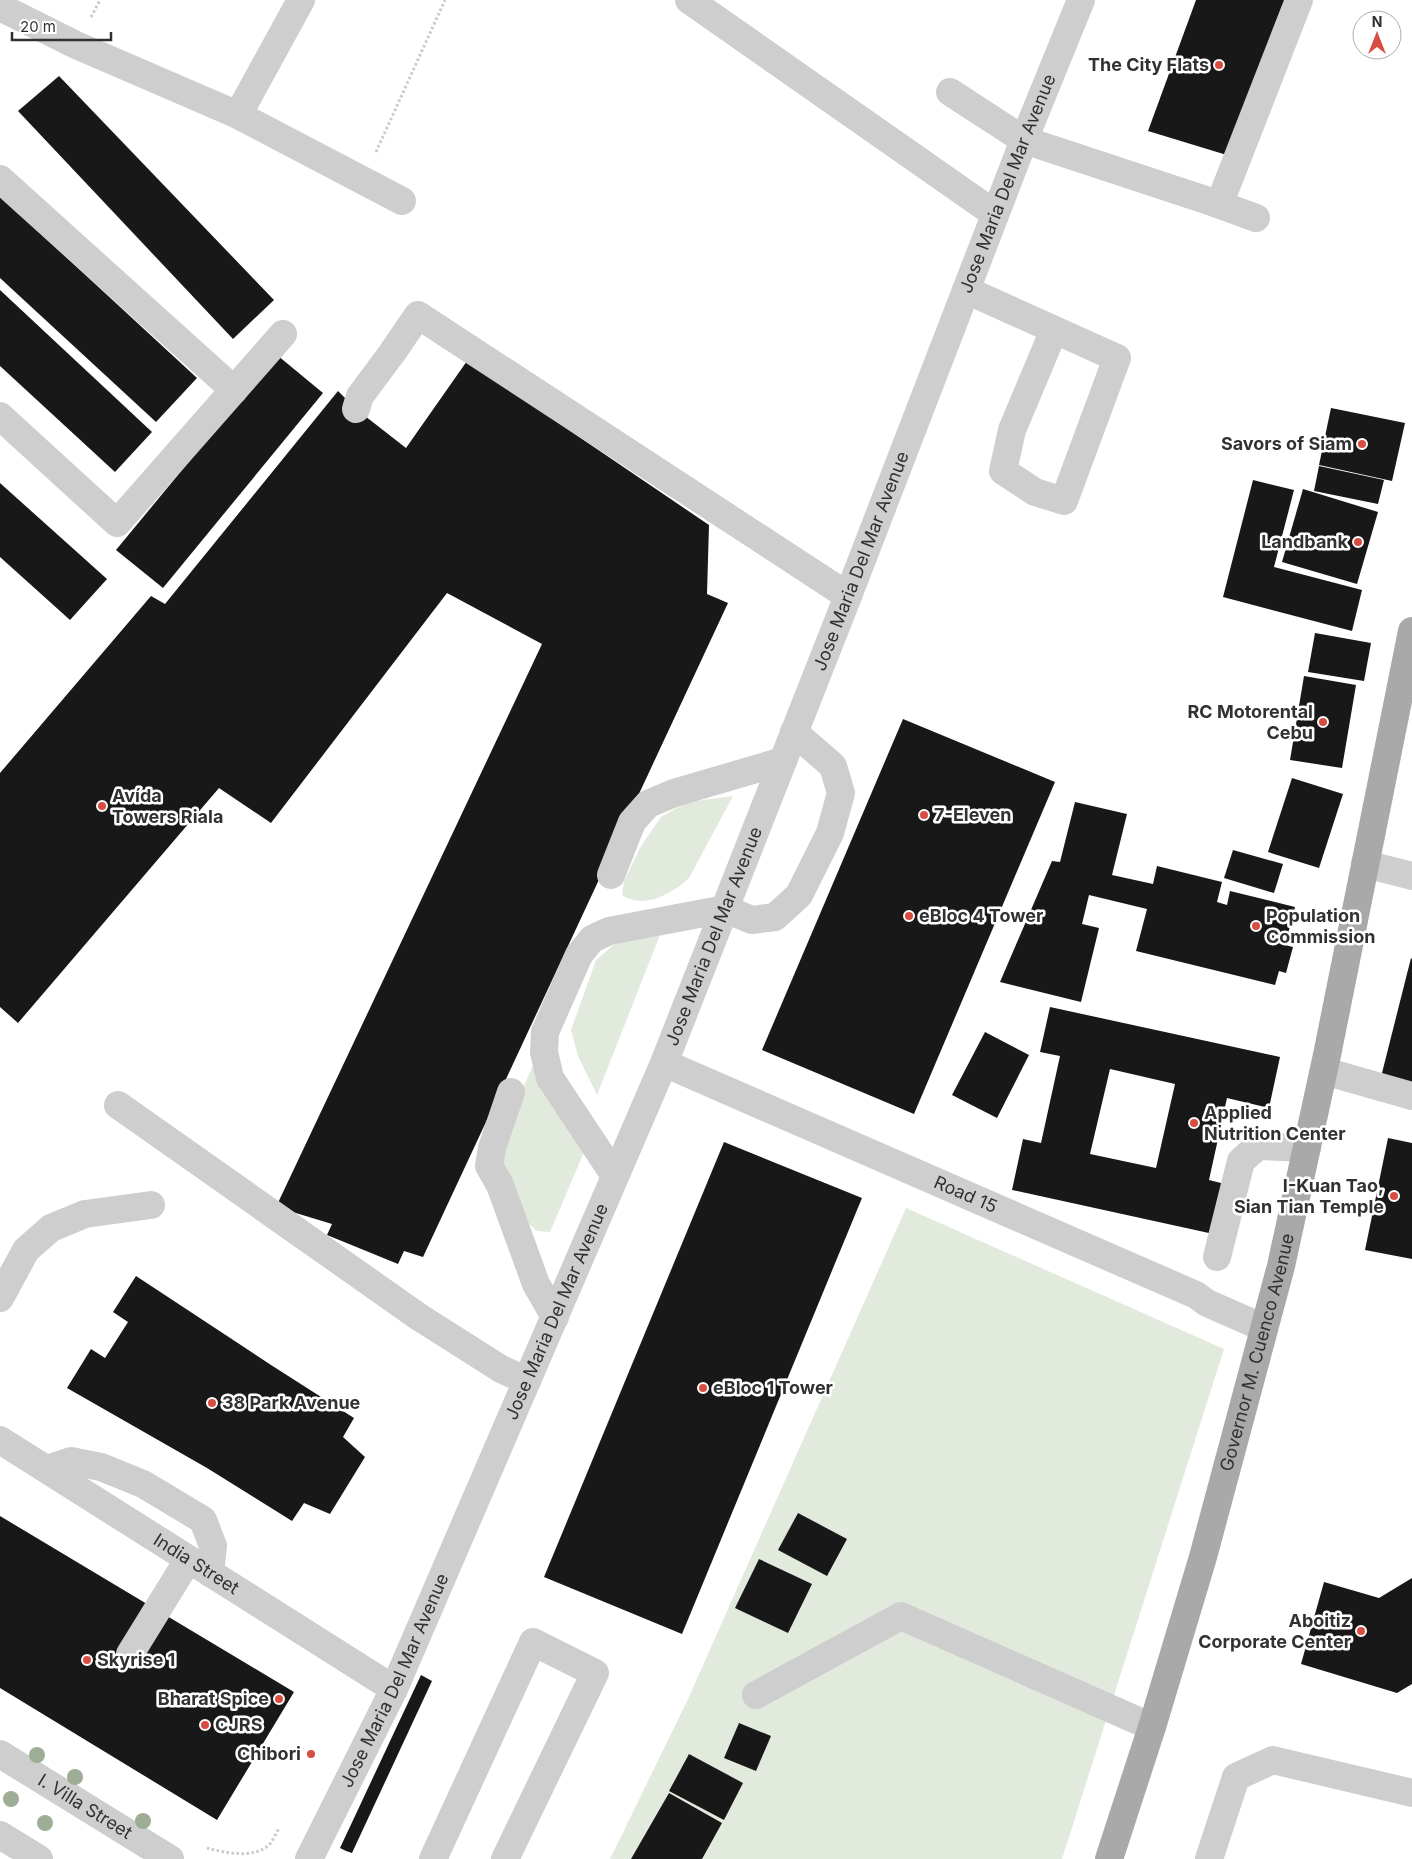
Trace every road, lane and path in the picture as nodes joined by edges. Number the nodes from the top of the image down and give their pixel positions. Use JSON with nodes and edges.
{"nodes":[{"id":1,"x":301,"y":0,"type":"edge"},
{"id":2,"x":445,"y":0,"type":"edge"},
{"id":3,"x":689,"y":0,"type":"edge"},
{"id":4,"x":1081,"y":0,"type":"edge"},
{"id":5,"x":1299,"y":0,"type":"edge"},
{"id":6,"x":0,"y":7,"type":"edge"},
{"id":7,"x":950,"y":92,"type":"dead end"},
{"id":8,"x":238,"y":115,"type":"junction"},
{"id":9,"x":1024,"y":140,"type":"junction"},
{"id":10,"x":0,"y":179,"type":"edge"},
{"id":11,"x":363,"y":181,"type":"junction"},
{"id":12,"x":402,"y":201,"type":"dead end"},
{"id":13,"x":1215,"y":203,"type":"junction"},
{"id":14,"x":995,"y":214,"type":"junction"},
{"id":15,"x":1256,"y":218,"type":"dead end"},
{"id":16,"x":966,"y":290,"type":"junction"},
{"id":17,"x":1054,"y":330,"type":"junction"},
{"id":18,"x":283,"y":334,"type":"dead end"},
{"id":19,"x":234,"y":390,"type":"junction"},
{"id":20,"x":356,"y":409,"type":"dead end"},
{"id":21,"x":0,"y":416,"type":"edge"},
{"id":22,"x":848,"y":596,"type":"junction"},
{"id":23,"x":1412,"y":631,"type":"edge"},
{"id":24,"x":794,"y":732,"type":"junction"},
{"id":25,"x":783,"y":761,"type":"junction"},
{"id":26,"x":1366,"y":864,"type":"junction"},
{"id":27,"x":611,"y":875,"type":"dead end"},
{"id":28,"x":1412,"y":876,"type":"edge"},
{"id":29,"x":725,"y":909,"type":"junction"},
{"id":30,"x":664,"y":1064,"type":"junction"},
{"id":31,"x":1324,"y":1071,"type":"junction"},
{"id":32,"x":511,"y":1092,"type":"dead end"},
{"id":33,"x":1412,"y":1096,"type":"edge"},
{"id":34,"x":118,"y":1105,"type":"dead end"},
{"id":35,"x":1307,"y":1148,"type":"junction"},
{"id":36,"x":615,"y":1176,"type":"junction"},
{"id":37,"x":151,"y":1205,"type":"dead end"},
{"id":38,"x":1217,"y":1257,"type":"dead end"},
{"id":39,"x":0,"y":1298,"type":"edge"},
{"id":40,"x":555,"y":1317,"type":"junction"},
{"id":41,"x":1264,"y":1328,"type":"junction"},
{"id":42,"x":527,"y":1381,"type":"junction"},
{"id":43,"x":0,"y":1440,"type":"edge"},
{"id":44,"x":47,"y":1470,"type":"junction"},
{"id":45,"x":199,"y":1566,"type":"junction"},
{"id":46,"x":130,"y":1654,"type":"dead end"},
{"id":47,"x":394,"y":1689,"type":"junction"},
{"id":48,"x":756,"y":1695,"type":"dead end"},
{"id":49,"x":1152,"y":1727,"type":"junction"},
{"id":50,"x":0,"y":1754,"type":"edge"},
{"id":51,"x":1412,"y":1793,"type":"edge"},
{"id":52,"x":279,"y":1828,"type":"dead end"},
{"id":53,"x":0,"y":1834,"type":"edge"},
{"id":54,"x":207,"y":1848,"type":"dead end"},
{"id":55,"x":39,"y":1859,"type":"edge"},
{"id":56,"x":170,"y":1859,"type":"edge"},
{"id":57,"x":309,"y":1859,"type":"edge"},
{"id":58,"x":433,"y":1859,"type":"edge"},
{"id":59,"x":505,"y":1859,"type":"edge"},
{"id":60,"x":1109,"y":1859,"type":"edge"},
{"id":61,"x":1209,"y":1859,"type":"edge"}],
"edges":[{"from":1,"to":8,"type":"street"},
{"from":2,"to":11,"type":"path"},
{"from":3,"to":14,"type":"street"},
{"from":4,"to":9,"type":"street","name":"Jose Maria Del Mar Avenue"},
{"from":5,"to":13,"type":"street"},
{"from":6,"to":8,"type":"street"},
{"from":7,"to":9,"type":"street"},
{"from":8,"to":11,"type":"street"},
{"from":9,"to":13,"type":"street"},
{"from":9,"to":14,"type":"street","name":"Jose Maria Del Mar Avenue"},
{"from":10,"to":19,"type":"street"},
{"from":11,"to":12,"type":"street"},
{"from":13,"to":15,"type":"street"},
{"from":14,"to":16,"type":"street","name":"Jose Maria Del Mar Avenue"},
{"from":16,"to":17,"type":"street"},
{"from":16,"to":22,"type":"street","name":"Jose Maria Del Mar Avenue"},
{"from":17,"to":17,"type":"street"},
{"from":18,"to":19,"type":"street"},
{"from":19,"to":21,"type":"street"},
{"from":20,"to":22,"type":"street"},
{"from":22,"to":24,"type":"street","name":"Jose Maria Del Mar Avenue"},
{"from":23,"to":26,"type":"main road","name":"Governor M. Cuenco Avenue"},
{"from":24,"to":25,"type":"street","name":"Jose Maria Del Mar Avenue"},
{"from":24,"to":29,"type":"street"},
{"from":25,"to":27,"type":"street"},
{"from":25,"to":29,"type":"street","name":"Jose Maria Del Mar Avenue"},
{"from":26,"to":28,"type":"street"},
{"from":26,"to":31,"type":"main road","name":"Governor M. Cuenco Avenue"},
{"from":29,"to":30,"type":"street","name":"Jose Maria Del Mar Avenue"},
{"from":29,"to":36,"type":"street"},
{"from":30,"to":36,"type":"street","name":"Jose Maria Del Mar Avenue"},
{"from":30,"to":41,"type":"street","name":"Road 15"},
{"from":31,"to":33,"type":"street"},
{"from":31,"to":35,"type":"main road","name":"Governor M. Cuenco Avenue"},
{"from":32,"to":40,"type":"street"},
{"from":34,"to":42,"type":"street"},
{"from":35,"to":38,"type":"street"},
{"from":35,"to":41,"type":"main road","name":"Governor M. Cuenco Avenue"},
{"from":36,"to":40,"type":"street","name":"Jose Maria Del Mar Avenue"},
{"from":37,"to":39,"type":"street"},
{"from":40,"to":42,"type":"street","name":"Jose Maria Del Mar Avenue"},
{"from":41,"to":49,"type":"main road","name":"Governor M. Cuenco Avenue"},
{"from":42,"to":47,"type":"street","name":"Jose Maria Del Mar Avenue"},
{"from":43,"to":44,"type":"street","name":"India Street"},
{"from":44,"to":45,"type":"street","name":"India Street"},
{"from":44,"to":45,"type":"street"},
{"from":45,"to":46,"type":"street"},
{"from":45,"to":47,"type":"street","name":"India Street"},
{"from":47,"to":57,"type":"street","name":"Jose Maria Del Mar Avenue"},
{"from":48,"to":49,"type":"street"},
{"from":49,"to":60,"type":"main road","name":"Governor M. Cuenco Avenue"},
{"from":50,"to":56,"type":"street","name":"I. Villa Street"},
{"from":51,"to":61,"type":"street"},
{"from":52,"to":54,"type":"path"},
{"from":53,"to":55,"type":"street"},
{"from":58,"to":59,"type":"street"}]}
